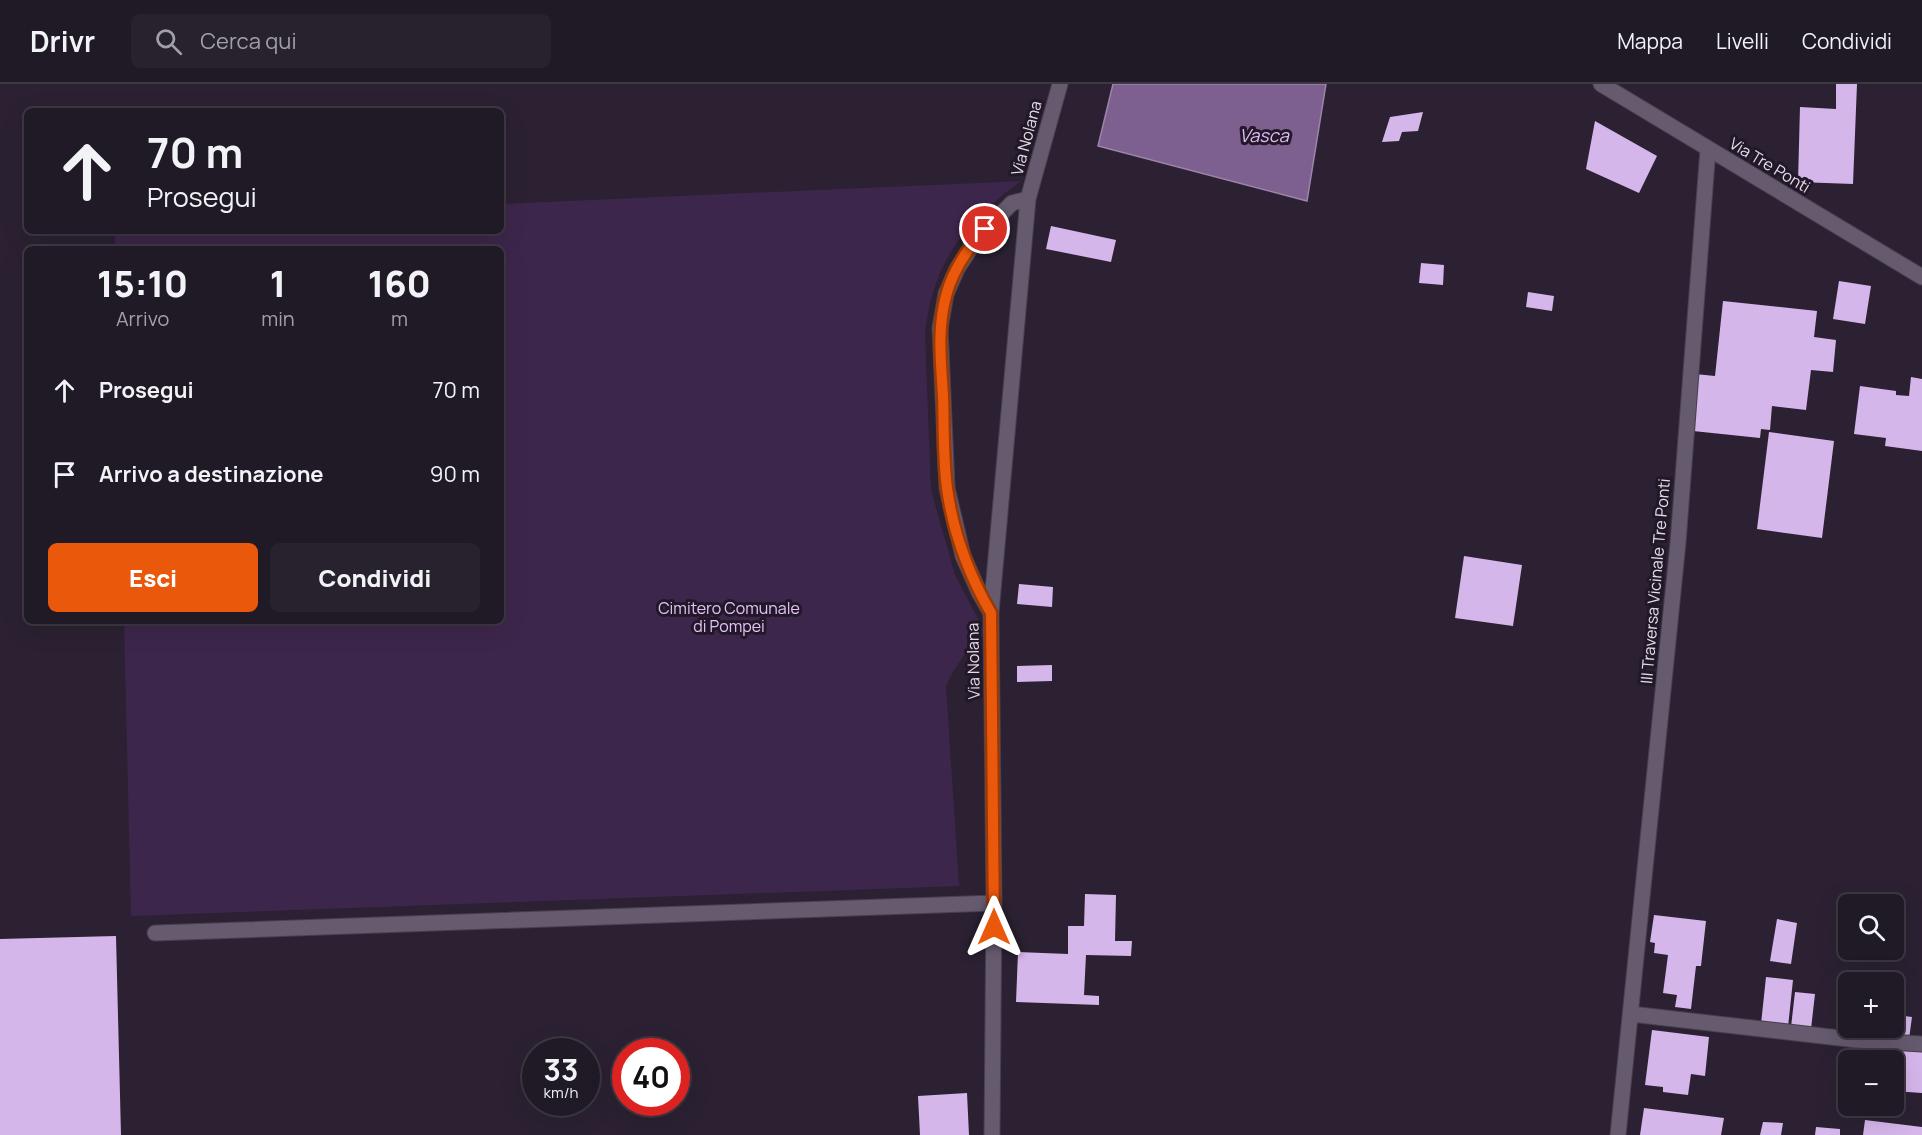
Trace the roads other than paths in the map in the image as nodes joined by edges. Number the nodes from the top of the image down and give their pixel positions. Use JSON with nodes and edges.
{"nodes":[{"id":1,"x":1060,"y":84,"type":"edge"},
{"id":2,"x":1601,"y":84,"type":"edge"},
{"id":3,"x":1708,"y":149,"type":"junction"},
{"id":4,"x":1028,"y":199,"type":"junction"},
{"id":5,"x":1922,"y":277,"type":"edge"},
{"id":6,"x":991,"y":613,"type":"junction"},
{"id":7,"x":994,"y":903,"type":"junction"},
{"id":8,"x":155,"y":933,"type":"dead end"},
{"id":9,"x":1631,"y":1014,"type":"junction"},
{"id":10,"x":1922,"y":1044,"type":"edge"},
{"id":11,"x":992,"y":1135,"type":"edge"},
{"id":12,"x":1618,"y":1135,"type":"edge"}],
"edges":[{"from":1,"to":4,"type":"street","name":"Via Nolana"},
{"from":2,"to":3,"type":"street","name":"Via Tre Ponti"},
{"from":3,"to":5,"type":"street","name":"Via Tre Ponti"},
{"from":3,"to":9,"type":"street","name":"III Traversa Vicinale Tre Ponti"},
{"from":4,"to":6,"type":"street","name":"Via Nolana"},
{"from":4,"to":6,"type":"street"},
{"from":6,"to":7,"type":"street","name":"Via Nolana"},
{"from":7,"to":8,"type":"street"},
{"from":7,"to":11,"type":"street","name":"Via Nolana"},
{"from":9,"to":10,"type":"street"},
{"from":9,"to":12,"type":"street","name":"III Traversa Vicinale Tre Ponti"}]}
